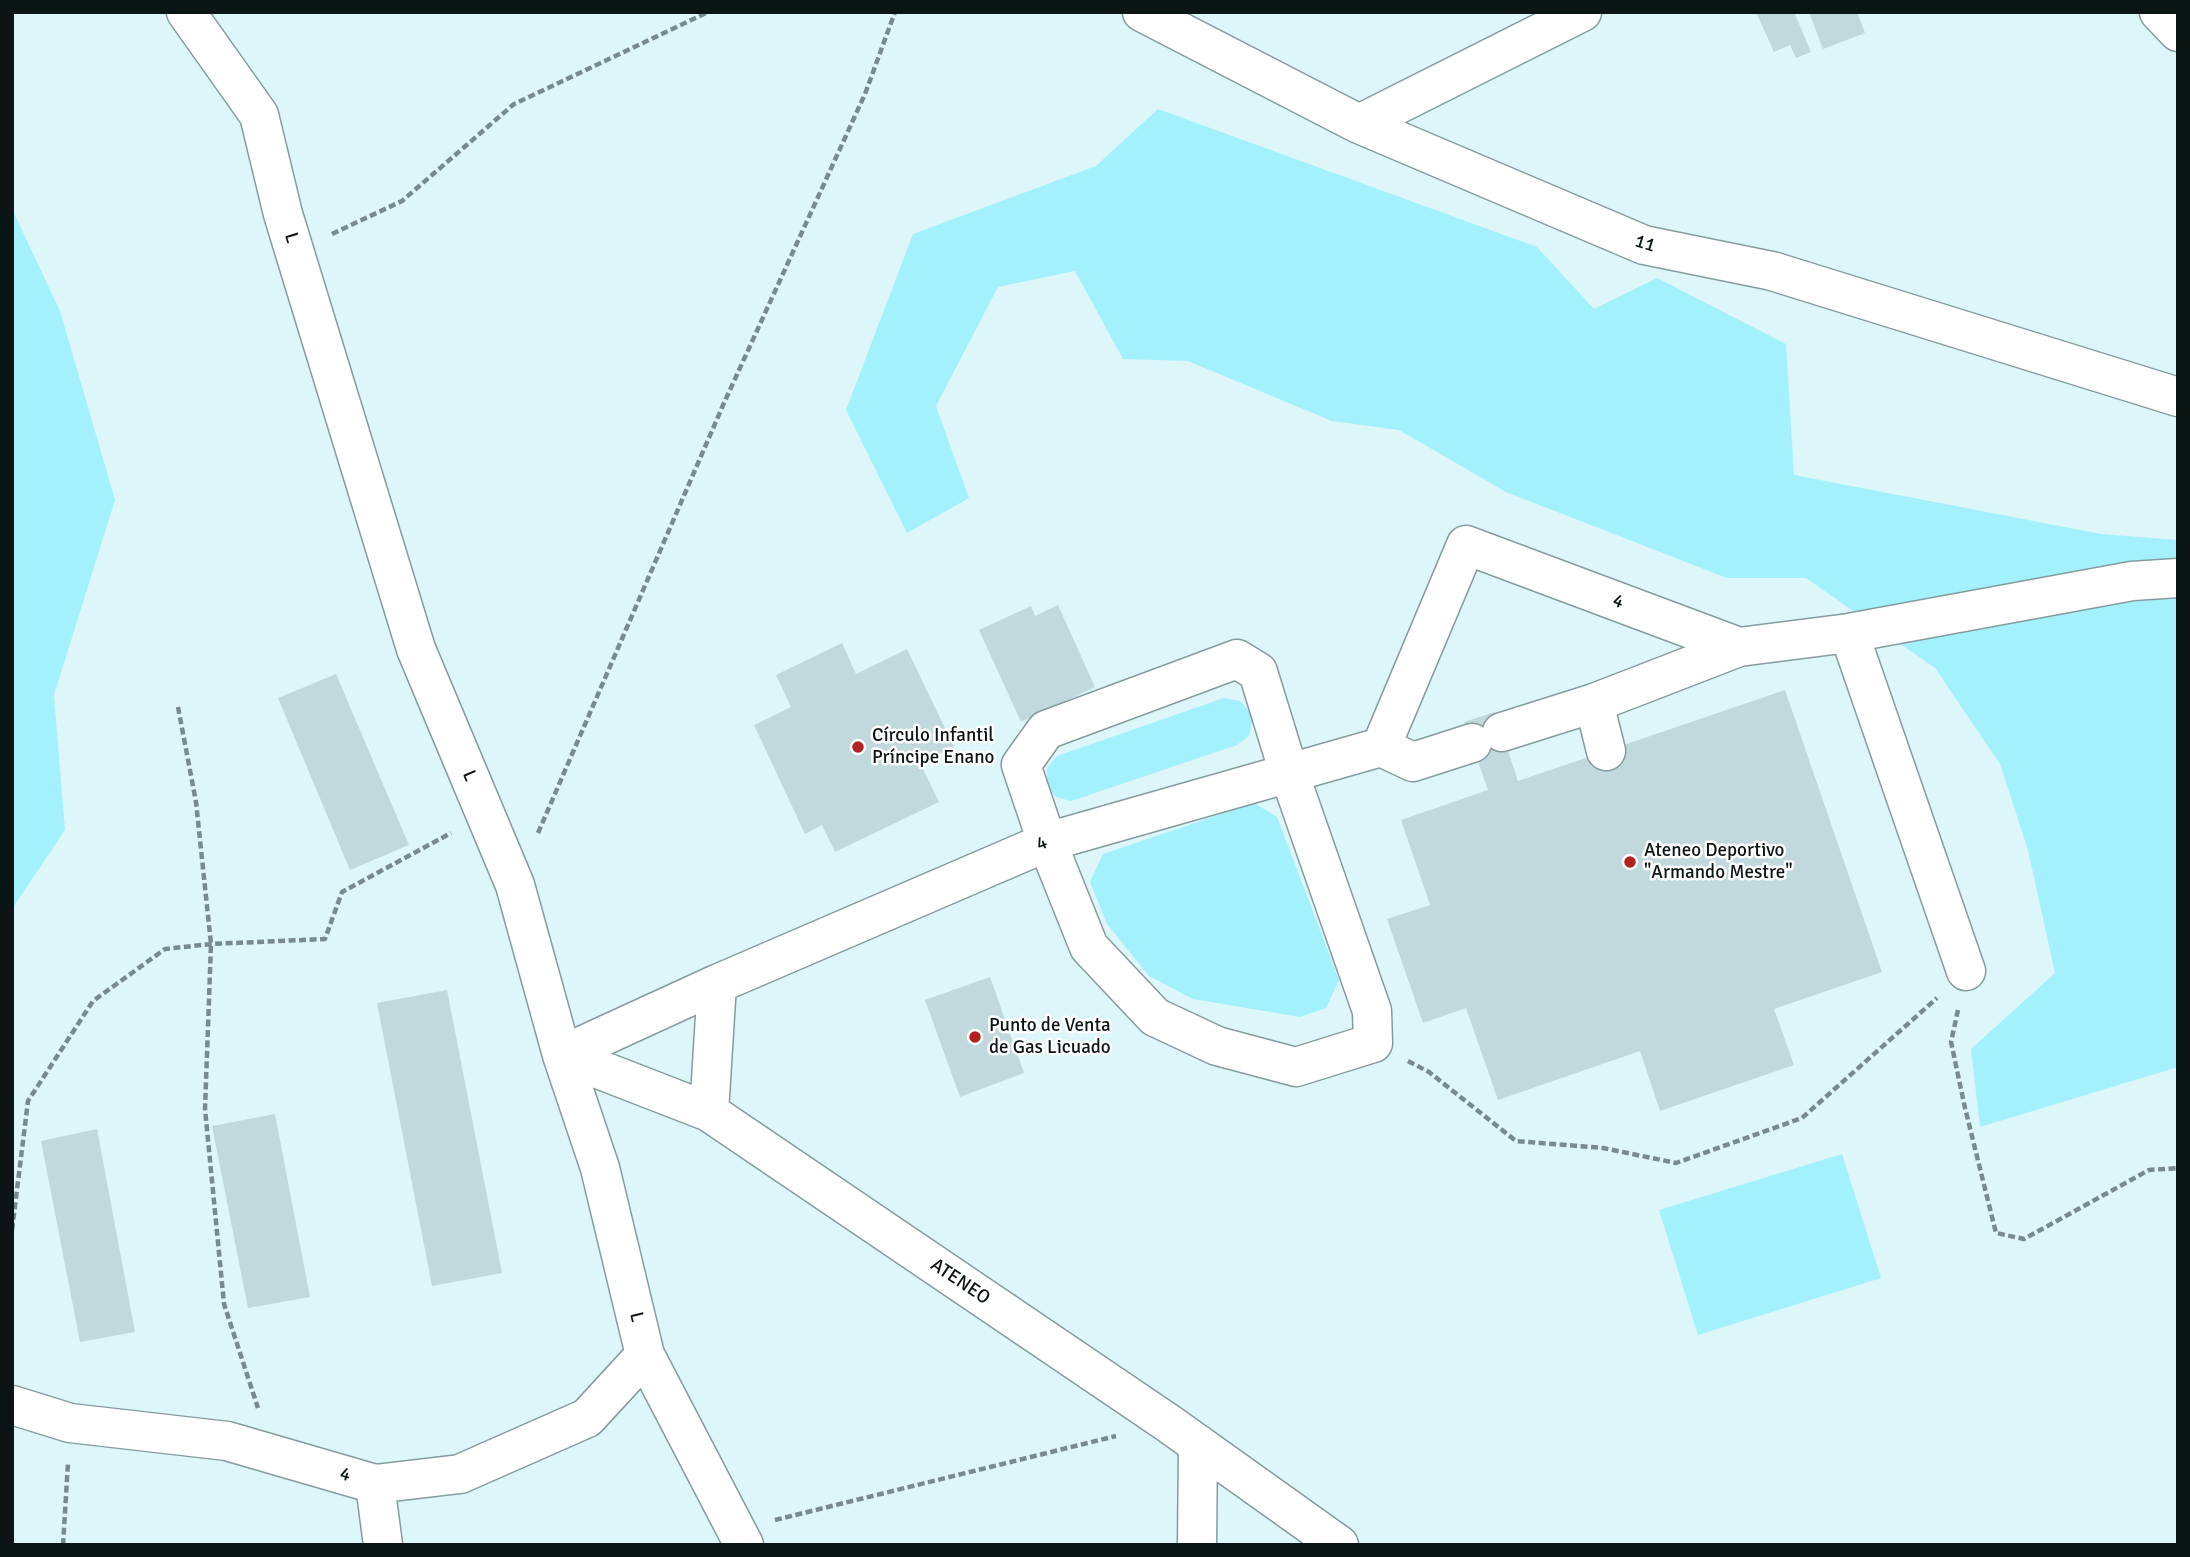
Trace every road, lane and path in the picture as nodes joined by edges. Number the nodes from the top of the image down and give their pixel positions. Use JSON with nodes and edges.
{"nodes":[{"id":1,"x":186,"y":12,"type":"edge"},
{"id":2,"x":708,"y":12,"type":"edge"},
{"id":3,"x":895,"y":12,"type":"edge"},
{"id":4,"x":1142,"y":12,"type":"edge"},
{"id":5,"x":1582,"y":12,"type":"edge"},
{"id":6,"x":2160,"y":12,"type":"edge"},
{"id":7,"x":2178,"y":32,"type":"edge"},
{"id":8,"x":1359,"y":124,"type":"junction"},
{"id":9,"x":302,"y":275,"type":"junction"},
{"id":10,"x":2178,"y":397,"type":"edge"},
{"id":11,"x":2178,"y":578,"type":"edge"},
{"id":12,"x":1849,"y":633,"type":"junction"},
{"id":13,"x":1739,"y":648,"type":"junction"},
{"id":14,"x":1594,"y":703,"type":"junction"},
{"id":15,"x":178,"y":707,"type":"dead end"},
{"id":16,"x":1381,"y":747,"type":"junction"},
{"id":17,"x":1606,"y":751,"type":"dead end"},
{"id":18,"x":1289,"y":773,"type":"junction"},
{"id":19,"x":484,"y":811,"type":"junction"},
{"id":20,"x":1047,"y":842,"type":"junction"},
{"id":21,"x":515,"y":885,"type":"junction"},
{"id":22,"x":211,"y":944,"type":"junction"},
{"id":23,"x":1966,"y":971,"type":"junction"},
{"id":24,"x":717,"y":984,"type":"junction"},
{"id":25,"x":1373,"y":1043,"type":"junction"},
{"id":26,"x":562,"y":1055,"type":"junction"},
{"id":27,"x":709,"y":1112,"type":"junction"},
{"id":28,"x":2178,"y":1168,"type":"edge"},
{"id":29,"x":12,"y":1230,"type":"edge"},
{"id":30,"x":645,"y":1356,"type":"junction"},
{"id":31,"x":12,"y":1405,"type":"edge"},
{"id":32,"x":70,"y":1423,"type":"junction"},
{"id":33,"x":1183,"y":1434,"type":"junction"},
{"id":34,"x":274,"y":1455,"type":"junction"},
{"id":35,"x":375,"y":1484,"type":"junction"},
{"id":36,"x":740,"y":1537,"type":"edge"},
{"id":37,"x":63,"y":1545,"type":"edge"},
{"id":38,"x":383,"y":1545,"type":"edge"},
{"id":39,"x":1196,"y":1545,"type":"edge"},
{"id":40,"x":1339,"y":1545,"type":"edge"}],
"edges":[{"from":1,"to":9,"type":"street","name":"L"},
{"from":2,"to":9,"type":"path"},
{"from":3,"to":21,"type":"path"},
{"from":4,"to":8,"type":"street","name":"11"},
{"from":5,"to":8,"type":"street"},
{"from":6,"to":7,"type":"street"},
{"from":8,"to":10,"type":"street","name":"11"},
{"from":9,"to":19,"type":"street","name":"L"},
{"from":11,"to":12,"type":"street"},
{"from":12,"to":13,"type":"street"},
{"from":12,"to":23,"type":"street"},
{"from":13,"to":14,"type":"street"},
{"from":13,"to":16,"type":"street","name":"4"},
{"from":14,"to":16,"type":"street"},
{"from":14,"to":17,"type":"street"},
{"from":15,"to":22,"type":"path"},
{"from":16,"to":18,"type":"street","name":"4"},
{"from":18,"to":20,"type":"street","name":"4"},
{"from":18,"to":20,"type":"street"},
{"from":18,"to":25,"type":"street"},
{"from":19,"to":21,"type":"street","name":"L"},
{"from":19,"to":22,"type":"path"},
{"from":20,"to":24,"type":"street","name":"4"},
{"from":20,"to":25,"type":"street"},
{"from":21,"to":26,"type":"street","name":"L"},
{"from":22,"to":29,"type":"path"},
{"from":22,"to":34,"type":"path"},
{"from":23,"to":25,"type":"path"},
{"from":23,"to":28,"type":"path"},
{"from":24,"to":26,"type":"street","name":"4"},
{"from":24,"to":27,"type":"street"},
{"from":26,"to":27,"type":"street","name":"ATENEO"},
{"from":26,"to":30,"type":"street","name":"L"},
{"from":27,"to":33,"type":"street","name":"ATENEO"},
{"from":30,"to":35,"type":"street","name":"4"},
{"from":30,"to":36,"type":"street","name":"L"},
{"from":31,"to":32,"type":"street","name":"4"},
{"from":32,"to":34,"type":"street","name":"4"},
{"from":32,"to":37,"type":"path"},
{"from":33,"to":36,"type":"path"},
{"from":33,"to":39,"type":"street"},
{"from":33,"to":40,"type":"street","name":"ATENEO"},
{"from":34,"to":35,"type":"street","name":"4"},
{"from":35,"to":38,"type":"street"}]}
